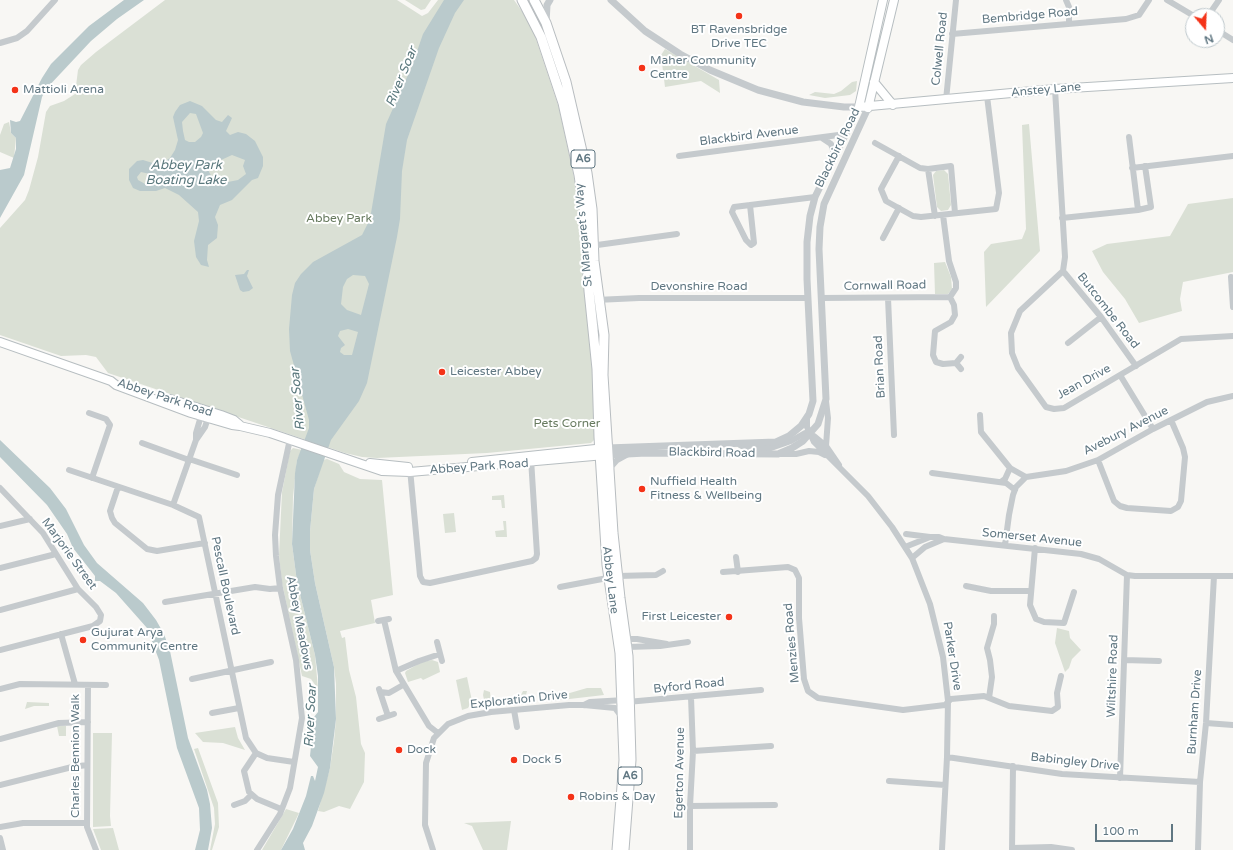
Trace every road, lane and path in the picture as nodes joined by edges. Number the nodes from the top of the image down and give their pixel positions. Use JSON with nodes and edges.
{"nodes":[{"id":1,"x":55,"y":0,"type":"edge"},
{"id":2,"x":522,"y":0,"type":"edge"},
{"id":3,"x":534,"y":0,"type":"edge"},
{"id":4,"x":550,"y":0,"type":"edge"},
{"id":5,"x":611,"y":0,"type":"edge"},
{"id":6,"x":883,"y":0,"type":"edge"},
{"id":7,"x":894,"y":0,"type":"edge"},
{"id":8,"x":956,"y":0,"type":"edge"},
{"id":9,"x":1066,"y":0,"type":"edge"},
{"id":10,"x":1149,"y":0,"type":"edge"},
{"id":11,"x":1167,"y":0,"type":"edge"},
{"id":12,"x":1185,"y":11,"type":"edge"},
{"id":13,"x":546,"y":23,"type":"junction"},
{"id":14,"x":1069,"y":24,"type":"junction"},
{"id":15,"x":952,"y":34,"type":"junction"},
{"id":16,"x":0,"y":43,"type":"edge"},
{"id":17,"x":1233,"y":78,"type":"edge"},
{"id":18,"x":874,"y":82,"type":"junction"},
{"id":19,"x":1055,"y":88,"type":"junction"},
{"id":20,"x":987,"y":96,"type":"junction"},
{"id":21,"x":946,"y":100,"type":"junction"},
{"id":22,"x":893,"y":105,"type":"junction"},
{"id":23,"x":859,"y":107,"type":"junction"},
{"id":24,"x":868,"y":108,"type":"junction"},
{"id":25,"x":846,"y":134,"type":"junction"},
{"id":26,"x":1129,"y":137,"type":"dead end"},
{"id":27,"x":822,"y":138,"type":"junction"},
{"id":28,"x":875,"y":143,"type":"dead end"},
{"id":29,"x":679,"y":156,"type":"dead end"},
{"id":30,"x":835,"y":156,"type":"junction"},
{"id":31,"x":899,"y":156,"type":"junction"},
{"id":32,"x":1233,"y":156,"type":"edge"},
{"id":33,"x":1145,"y":166,"type":"junction"},
{"id":34,"x":1132,"y":168,"type":"junction"},
{"id":35,"x":928,"y":169,"type":"junction"},
{"id":36,"x":815,"y":197,"type":"junction"},
{"id":37,"x":750,"y":205,"type":"junction"},
{"id":38,"x":899,"y":208,"type":"junction"},
{"id":39,"x":1138,"y":210,"type":"junction"},
{"id":40,"x":955,"y":213,"type":"junction"},
{"id":41,"x":943,"y":215,"type":"junction"},
{"id":42,"x":935,"y":216,"type":"junction"},
{"id":43,"x":1062,"y":218,"type":"junction"},
{"id":44,"x":677,"y":234,"type":"dead end"},
{"id":45,"x":883,"y":238,"type":"dead end"},
{"id":46,"x":590,"y":246,"type":"junction"},
{"id":47,"x":1063,"y":271,"type":"junction"},
{"id":48,"x":1231,"y":277,"type":"dead end"},
{"id":49,"x":950,"y":297,"type":"junction"},
{"id":50,"x":808,"y":298,"type":"junction"},
{"id":51,"x":821,"y":298,"type":"junction"},
{"id":52,"x":888,"y":298,"type":"junction"},
{"id":53,"x":590,"y":300,"type":"junction"},
{"id":54,"x":600,"y":300,"type":"junction"},
{"id":55,"x":1233,"y":307,"type":"edge"},
{"id":56,"x":1101,"y":317,"type":"junction"},
{"id":57,"x":1233,"y":336,"type":"edge"},
{"id":58,"x":0,"y":342,"type":"edge"},
{"id":59,"x":1068,"y":343,"type":"dead end"},
{"id":60,"x":594,"y":344,"type":"junction"},
{"id":61,"x":961,"y":357,"type":"dead end"},
{"id":62,"x":956,"y":363,"type":"junction"},
{"id":63,"x":1136,"y":366,"type":"junction"},
{"id":64,"x":961,"y":369,"type":"dead end"},
{"id":65,"x":1120,"y":375,"type":"junction"},
{"id":66,"x":1233,"y":396,"type":"edge"},
{"id":67,"x":826,"y":399,"type":"junction"},
{"id":68,"x":88,"y":413,"type":"dead end"},
{"id":69,"x":205,"y":415,"type":"junction"},
{"id":70,"x":980,"y":415,"type":"dead end"},
{"id":71,"x":807,"y":417,"type":"junction"},
{"id":72,"x":1171,"y":420,"type":"junction"},
{"id":73,"x":1153,"y":429,"type":"junction"},
{"id":74,"x":810,"y":434,"type":"junction"},
{"id":75,"x":894,"y":435,"type":"dead end"},
{"id":76,"x":290,"y":439,"type":"junction"},
{"id":77,"x":142,"y":443,"type":"dead end"},
{"id":78,"x":708,"y":445,"type":"junction"},
{"id":79,"x":740,"y":445,"type":"junction"},
{"id":80,"x":826,"y":446,"type":"junction"},
{"id":81,"x":604,"y":452,"type":"junction"},
{"id":82,"x":708,"y":453,"type":"junction"},
{"id":83,"x":629,"y":454,"type":"junction"},
{"id":84,"x":778,"y":454,"type":"junction"},
{"id":85,"x":829,"y":458,"type":"junction"},
{"id":86,"x":189,"y":460,"type":"junction"},
{"id":87,"x":531,"y":460,"type":"junction"},
{"id":88,"x":1098,"y":460,"type":"junction"},
{"id":89,"x":1010,"y":468,"type":"junction"},
{"id":90,"x":410,"y":469,"type":"junction"},
{"id":91,"x":609,"y":469,"type":"junction"},
{"id":92,"x":69,"y":470,"type":"dead end"},
{"id":93,"x":842,"y":470,"type":"junction"},
{"id":94,"x":932,"y":473,"type":"dead end"},
{"id":95,"x":237,"y":475,"type":"dead end"},
{"id":96,"x":1026,"y":477,"type":"junction"},
{"id":97,"x":92,"y":478,"type":"junction"},
{"id":98,"x":1001,"y":482,"type":"junction"},
{"id":99,"x":118,"y":487,"type":"junction"},
{"id":100,"x":0,"y":488,"type":"edge"},
{"id":101,"x":1015,"y":490,"type":"junction"},
{"id":102,"x":174,"y":505,"type":"junction"},
{"id":103,"x":30,"y":518,"type":"junction"},
{"id":104,"x":0,"y":526,"type":"edge"},
{"id":105,"x":906,"y":534,"type":"dead end"},
{"id":106,"x":930,"y":537,"type":"junction"},
{"id":107,"x":944,"y":539,"type":"junction"},
{"id":108,"x":205,"y":543,"type":"junction"},
{"id":109,"x":1005,"y":545,"type":"junction"},
{"id":110,"x":905,"y":547,"type":"junction"},
{"id":111,"x":1035,"y":548,"type":"junction"},
{"id":112,"x":56,"y":554,"type":"junction"},
{"id":113,"x":736,"y":557,"type":"dead end"},
{"id":114,"x":912,"y":558,"type":"junction"},
{"id":115,"x":0,"y":568,"type":"edge"},
{"id":116,"x":663,"y":570,"type":"dead end"},
{"id":117,"x":723,"y":572,"type":"dead end"},
{"id":118,"x":738,"y":572,"type":"junction"},
{"id":119,"x":1127,"y":575,"type":"junction"},
{"id":120,"x":618,"y":576,"type":"junction"},
{"id":121,"x":1214,"y":576,"type":"junction"},
{"id":122,"x":1233,"y":576,"type":"edge"},
{"id":123,"x":608,"y":577,"type":"junction"},
{"id":124,"x":966,"y":586,"type":"dead end"},
{"id":125,"x":280,"y":588,"type":"junction"},
{"id":126,"x":560,"y":588,"type":"dead end"},
{"id":127,"x":78,"y":589,"type":"junction"},
{"id":128,"x":1030,"y":591,"type":"junction"},
{"id":129,"x":1074,"y":592,"type":"dead end"},
{"id":130,"x":215,"y":594,"type":"junction"},
{"id":131,"x":165,"y":602,"type":"dead end"},
{"id":132,"x":0,"y":610,"type":"edge"},
{"id":133,"x":994,"y":616,"type":"dead end"},
{"id":134,"x":384,"y":620,"type":"dead end"},
{"id":135,"x":616,"y":633,"type":"junction"},
{"id":136,"x":61,"y":634,"type":"junction"},
{"id":137,"x":437,"y":642,"type":"dead end"},
{"id":138,"x":688,"y":642,"type":"dead end"},
{"id":139,"x":625,"y":643,"type":"junction"},
{"id":140,"x":0,"y":650,"type":"edge"},
{"id":141,"x":620,"y":653,"type":"junction"},
{"id":142,"x":1124,"y":660,"type":"junction"},
{"id":143,"x":1159,"y":661,"type":"dead end"},
{"id":144,"x":271,"y":662,"type":"dead end"},
{"id":145,"x":231,"y":670,"type":"junction"},
{"id":146,"x":396,"y":671,"type":"junction"},
{"id":147,"x":1061,"y":676,"type":"dead end"},
{"id":148,"x":192,"y":679,"type":"dead end"},
{"id":149,"x":75,"y":684,"type":"junction"},
{"id":150,"x":88,"y":685,"type":"junction"},
{"id":151,"x":106,"y":685,"type":"dead end"},
{"id":152,"x":403,"y":685,"type":"junction"},
{"id":153,"x":0,"y":690,"type":"edge"},
{"id":154,"x":761,"y":690,"type":"dead end"},
{"id":155,"x":691,"y":696,"type":"junction"},
{"id":156,"x":989,"y":698,"type":"junction"},
{"id":157,"x":948,"y":702,"type":"junction"},
{"id":158,"x":622,"y":703,"type":"junction"},
{"id":159,"x":584,"y":705,"type":"junction"},
{"id":160,"x":239,"y":708,"type":"junction"},
{"id":161,"x":514,"y":710,"type":"junction"},
{"id":162,"x":212,"y":713,"type":"dead end"},
{"id":163,"x":379,"y":718,"type":"dead end"},
{"id":164,"x":88,"y":722,"type":"junction"},
{"id":165,"x":1206,"y":723,"type":"junction"},
{"id":166,"x":1233,"y":725,"type":"edge"},
{"id":167,"x":517,"y":727,"type":"dead end"},
{"id":168,"x":438,"y":734,"type":"junction"},
{"id":169,"x":0,"y":739,"type":"edge"},
{"id":170,"x":771,"y":746,"type":"dead end"},
{"id":171,"x":693,"y":751,"type":"junction"},
{"id":172,"x":256,"y":753,"type":"junction"},
{"id":173,"x":948,"y":757,"type":"junction"},
{"id":174,"x":294,"y":762,"type":"junction"},
{"id":175,"x":87,"y":765,"type":"junction"},
{"id":176,"x":1013,"y":766,"type":"junction"},
{"id":177,"x":1120,"y":778,"type":"junction"},
{"id":178,"x":889,"y":781,"type":"dead end"},
{"id":179,"x":1200,"y":782,"type":"junction"},
{"id":180,"x":0,"y":785,"type":"edge"},
{"id":181,"x":945,"y":785,"type":"junction"},
{"id":182,"x":251,"y":795,"type":"junction"},
{"id":183,"x":234,"y":804,"type":"dead end"},
{"id":184,"x":775,"y":805,"type":"dead end"},
{"id":185,"x":690,"y":806,"type":"junction"},
{"id":186,"x":281,"y":809,"type":"junction"},
{"id":187,"x":87,"y":823,"type":"junction"},
{"id":188,"x":0,"y":827,"type":"edge"},
{"id":189,"x":0,"y":838,"type":"edge"},
{"id":190,"x":1012,"y":849,"type":"edge"},
{"id":191,"x":3,"y":850,"type":"edge"},
{"id":192,"x":96,"y":850,"type":"edge"},
{"id":193,"x":257,"y":850,"type":"edge"},
{"id":194,"x":433,"y":850,"type":"edge"},
{"id":195,"x":617,"y":850,"type":"edge"},
{"id":196,"x":624,"y":850,"type":"edge"},
{"id":197,"x":690,"y":850,"type":"edge"},
{"id":198,"x":942,"y":850,"type":"edge"},
{"id":199,"x":1072,"y":850,"type":"edge"},
{"id":200,"x":1198,"y":850,"type":"edge"}],
"edges":[{"from":1,"to":16,"type":"street"},
{"from":2,"to":46,"type":"main road","name":"St Margaret's Way","number":"A6"},
{"from":3,"to":13,"type":"main road","name":"St Margaret's Way","number":"A6"},
{"from":4,"to":13,"type":"street"},
{"from":5,"to":23,"type":"street"},
{"from":6,"to":23,"type":"main road","name":"Blackbird Road"},
{"from":7,"to":18,"type":"main road","name":"Blackbird Road"},
{"from":8,"to":15,"type":"street","name":"Colwell Road"},
{"from":9,"to":14,"type":"street"},
{"from":10,"to":14,"type":"street","name":"Bembridge Road"},
{"from":11,"to":12,"type":"street"},
{"from":13,"to":46,"type":"main road","name":"St Margaret's Way","number":"A6"},
{"from":14,"to":15,"type":"street","name":"Bembridge Road"},
{"from":15,"to":21,"type":"street","name":"Colwell Road"},
{"from":17,"to":19,"type":"main road","name":"Anstey Lane"},
{"from":18,"to":22,"type":"main road"},
{"from":18,"to":24,"type":"main road","name":"Blackbird Road"},
{"from":19,"to":20,"type":"main road","name":"Anstey Lane"},
{"from":19,"to":43,"type":"street"},
{"from":20,"to":21,"type":"main road","name":"Anstey Lane"},
{"from":20,"to":40,"type":"street"},
{"from":21,"to":22,"type":"main road","name":"Anstey Lane"},
{"from":22,"to":24,"type":"main road","name":"Anstey Lane"},
{"from":23,"to":24,"type":"main road","name":"Anstey Lane"},
{"from":23,"to":25,"type":"street","name":"Blackbird Road"},
{"from":24,"to":51,"type":"street","name":"Blackbird Road"},
{"from":25,"to":27,"type":"street","name":"Blackbird Avenue"},
{"from":25,"to":30,"type":"street","name":"Blackbird Road"},
{"from":26,"to":34,"type":"street"},
{"from":27,"to":29,"type":"street","name":"Blackbird Avenue"},
{"from":27,"to":30,"type":"street"},
{"from":28,"to":31,"type":"street"},
{"from":30,"to":36,"type":"street","name":"Blackbird Road"},
{"from":31,"to":35,"type":"street"},
{"from":31,"to":38,"type":"street"},
{"from":32,"to":33,"type":"street"},
{"from":33,"to":34,"type":"street"},
{"from":33,"to":39,"type":"street"},
{"from":34,"to":39,"type":"street"},
{"from":35,"to":40,"type":"street"},
{"from":35,"to":42,"type":"street"},
{"from":36,"to":37,"type":"street"},
{"from":36,"to":50,"type":"street","name":"Blackbird Road"},
{"from":37,"to":37,"type":"street"},
{"from":38,"to":42,"type":"street"},
{"from":38,"to":45,"type":"street"},
{"from":39,"to":43,"type":"street"},
{"from":40,"to":41,"type":"street"},
{"from":41,"to":42,"type":"street"},
{"from":41,"to":49,"type":"street"},
{"from":43,"to":47,"type":"street"},
{"from":44,"to":46,"type":"street"},
{"from":46,"to":53,"type":"main road","name":"St Margaret's Way","number":"A6"},
{"from":46,"to":54,"type":"main road","name":"St Margaret's Way","number":"A6"},
{"from":47,"to":56,"type":"street","name":"Butcombe Road"},
{"from":47,"to":65,"type":"street","name":"Jean Drive"},
{"from":48,"to":55,"type":"street"},
{"from":49,"to":52,"type":"street","name":"Cornwall Road"},
{"from":49,"to":62,"type":"street"},
{"from":50,"to":51,"type":"street"},
{"from":50,"to":54,"type":"street","name":"Devonshire Road"},
{"from":50,"to":71,"type":"street","name":"Blackbird Road"},
{"from":51,"to":52,"type":"street","name":"Cornwall Road"},
{"from":51,"to":67,"type":"street","name":"Blackbird Road"},
{"from":52,"to":75,"type":"street","name":"Brian Road"},
{"from":53,"to":54,"type":"street","name":"Devonshire Road"},
{"from":53,"to":60,"type":"main road","name":"St Margaret's Way","number":"A6"},
{"from":54,"to":60,"type":"street"},
{"from":54,"to":81,"type":"main road","name":"St Margaret's Way","number":"A6"},
{"from":56,"to":59,"type":"street"},
{"from":56,"to":63,"type":"street","name":"Butcombe Road"},
{"from":57,"to":63,"type":"street","name":"Jean Drive"},
{"from":58,"to":69,"type":"main road","name":"Abbey Park Road"},
{"from":60,"to":81,"type":"main road","name":"St Margaret's Way","number":"A6"},
{"from":61,"to":62,"type":"street"},
{"from":62,"to":64,"type":"street"},
{"from":63,"to":65,"type":"street","name":"Jean Drive"},
{"from":65,"to":73,"type":"street"},
{"from":66,"to":72,"type":"street","name":"Avebury Avenue"},
{"from":67,"to":74,"type":"street","name":"Blackbird Road"},
{"from":67,"to":80,"type":"street"},
{"from":68,"to":97,"type":"street"},
{"from":69,"to":76,"type":"main road","name":"Abbey Park Road"},
{"from":69,"to":86,"type":"street"},
{"from":70,"to":89,"type":"street"},
{"from":71,"to":74,"type":"street","name":"Parker Drive"},
{"from":71,"to":79,"type":"street","name":"Blackbird Road"},
{"from":72,"to":73,"type":"street","name":"Avebury Avenue"},
{"from":72,"to":88,"type":"street"},
{"from":73,"to":88,"type":"street","name":"Avebury Avenue"},
{"from":74,"to":79,"type":"street","name":"Blackbird Road"},
{"from":74,"to":80,"type":"street","name":"Parker Drive"},
{"from":74,"to":84,"type":"street","name":"Blackbird Road"},
{"from":74,"to":85,"type":"street","name":"Parker Drive"},
{"from":76,"to":90,"type":"main road","name":"Abbey Park Road"},
{"from":76,"to":125,"type":"street","name":"Abbey Meadows"},
{"from":77,"to":86,"type":"street"},
{"from":78,"to":79,"type":"street","name":"Blackbird Road"},
{"from":78,"to":81,"type":"street","name":"Blackbird Road"},
{"from":78,"to":82,"type":"street"},
{"from":80,"to":93,"type":"street","name":"Parker Drive"},
{"from":81,"to":83,"type":"street","name":"Blackbird Road"},
{"from":81,"to":87,"type":"main road","name":"Abbey Park Road"},
{"from":81,"to":91,"type":"main road","name":"Abbey Lane","number":"A6"},
{"from":81,"to":123,"type":"main road","name":"Abbey Lane","number":"A6"},
{"from":82,"to":83,"type":"street","name":"Blackbird Road"},
{"from":82,"to":84,"type":"street","name":"Blackbird Road"},
{"from":83,"to":91,"type":"street"},
{"from":84,"to":85,"type":"street","name":"Parker Drive"},
{"from":85,"to":93,"type":"street","name":"Parker Drive"},
{"from":86,"to":95,"type":"street"},
{"from":86,"to":102,"type":"street"},
{"from":87,"to":90,"type":"main road","name":"Abbey Park Road"},
{"from":87,"to":90,"type":"street"},
{"from":88,"to":96,"type":"street","name":"Avebury Avenue"},
{"from":89,"to":96,"type":"street"},
{"from":89,"to":98,"type":"street"},
{"from":91,"to":120,"type":"main road","name":"Abbey Lane","number":"A6"},
{"from":92,"to":97,"type":"street","name":"Pescall Boulevard"},
{"from":93,"to":110,"type":"street","name":"Parker Drive"},
{"from":94,"to":98,"type":"street"},
{"from":96,"to":101,"type":"street"},
{"from":97,"to":99,"type":"street","name":"Pescall Boulevard"},
{"from":98,"to":101,"type":"street"},
{"from":99,"to":102,"type":"street","name":"Pescall Boulevard"},
{"from":99,"to":108,"type":"street"},
{"from":100,"to":103,"type":"street","name":"Marjorie Street"},
{"from":101,"to":109,"type":"street"},
{"from":102,"to":108,"type":"street","name":"Pescall Boulevard"},
{"from":103,"to":104,"type":"street"},
{"from":103,"to":112,"type":"street","name":"Marjorie Street"},
{"from":105,"to":106,"type":"street","name":"Somerset Avenue"},
{"from":106,"to":107,"type":"street","name":"Somerset Avenue"},
{"from":106,"to":110,"type":"street","name":"Somerset Avenue"},
{"from":107,"to":109,"type":"street","name":"Somerset Avenue"},
{"from":107,"to":114,"type":"street","name":"Somerset Avenue"},
{"from":108,"to":130,"type":"street","name":"Pescall Boulevard"},
{"from":109,"to":111,"type":"street","name":"Somerset Avenue"},
{"from":110,"to":114,"type":"street","name":"Parker Drive"},
{"from":111,"to":119,"type":"street","name":"Somerset Avenue"},
{"from":111,"to":128,"type":"street"},
{"from":112,"to":115,"type":"street"},
{"from":112,"to":127,"type":"street","name":"Marjorie Street"},
{"from":113,"to":118,"type":"street"},
{"from":114,"to":157,"type":"street","name":"Parker Drive"},
{"from":116,"to":120,"type":"street"},
{"from":117,"to":118,"type":"street","name":"Menzies Road"},
{"from":118,"to":157,"type":"street","name":"Menzies Road"},
{"from":119,"to":121,"type":"street","name":"Somerset Avenue"},
{"from":119,"to":142,"type":"street","name":"Wiltshire Road"},
{"from":120,"to":123,"type":"street"},
{"from":120,"to":139,"type":"main road","name":"Abbey Lane","number":"A6"},
{"from":121,"to":122,"type":"street","name":"Somerset Avenue"},
{"from":121,"to":165,"type":"street","name":"Burnham Drive"},
{"from":123,"to":126,"type":"street"},
{"from":123,"to":135,"type":"main road","name":"Abbey Lane","number":"A6"},
{"from":124,"to":128,"type":"street"},
{"from":125,"to":130,"type":"street"},
{"from":125,"to":174,"type":"street","name":"Abbey Meadows"},
{"from":127,"to":132,"type":"street"},
{"from":127,"to":136,"type":"street","name":"Marjorie Street"},
{"from":128,"to":129,"type":"street"},
{"from":130,"to":131,"type":"street"},
{"from":130,"to":145,"type":"street","name":"Pescall Boulevard"},
{"from":133,"to":156,"type":"street"},
{"from":134,"to":146,"type":"street"},
{"from":135,"to":139,"type":"street"},
{"from":135,"to":141,"type":"main road","name":"Abbey Lane","number":"A6"},
{"from":136,"to":140,"type":"street"},
{"from":136,"to":149,"type":"street"},
{"from":137,"to":146,"type":"street"},
{"from":138,"to":139,"type":"street"},
{"from":139,"to":141,"type":"street"},
{"from":139,"to":158,"type":"main road","name":"Abbey Lane","number":"A6"},
{"from":141,"to":158,"type":"main road","name":"Abbey Lane","number":"A6"},
{"from":142,"to":143,"type":"street"},
{"from":142,"to":177,"type":"street","name":"Wiltshire Road"},
{"from":144,"to":145,"type":"street"},
{"from":145,"to":148,"type":"street"},
{"from":145,"to":160,"type":"street","name":"Pescall Boulevard"},
{"from":146,"to":152,"type":"street"},
{"from":147,"to":156,"type":"street"},
{"from":149,"to":150,"type":"street"},
{"from":149,"to":153,"type":"street"},
{"from":150,"to":151,"type":"street"},
{"from":150,"to":164,"type":"street","name":"Charles Bennion Walk"},
{"from":152,"to":163,"type":"street"},
{"from":152,"to":168,"type":"street"},
{"from":154,"to":155,"type":"street","name":"Byford Road"},
{"from":155,"to":158,"type":"street","name":"Byford Road"},
{"from":155,"to":171,"type":"street","name":"Egerton Avenue"},
{"from":156,"to":157,"type":"street"},
{"from":157,"to":173,"type":"street","name":"Parker Drive"},
{"from":158,"to":159,"type":"street","name":"Exploration Drive"},
{"from":158,"to":159,"type":"street","name":"Exploration Drive"},
{"from":158,"to":195,"type":"main road","name":"Abbey Lane","number":"A6"},
{"from":158,"to":196,"type":"main road","name":"Abbey Lane","number":"A6"},
{"from":159,"to":161,"type":"street","name":"Exploration Drive"},
{"from":160,"to":162,"type":"street"},
{"from":160,"to":172,"type":"street","name":"Pescall Boulevard"},
{"from":161,"to":167,"type":"street"},
{"from":161,"to":168,"type":"street","name":"Exploration Drive"},
{"from":164,"to":169,"type":"street"},
{"from":164,"to":175,"type":"street","name":"Charles Bennion Walk"},
{"from":165,"to":166,"type":"street"},
{"from":165,"to":179,"type":"street","name":"Burnham Drive"},
{"from":168,"to":194,"type":"street","name":"Exploration Drive"},
{"from":170,"to":171,"type":"street"},
{"from":171,"to":185,"type":"street","name":"Egerton Avenue"},
{"from":172,"to":174,"type":"street"},
{"from":172,"to":182,"type":"street"},
{"from":173,"to":176,"type":"street","name":"Babingley Drive"},
{"from":173,"to":181,"type":"street","name":"Parker Drive"},
{"from":174,"to":186,"type":"street","name":"Abbey Meadows"},
{"from":175,"to":180,"type":"street"},
{"from":175,"to":187,"type":"street","name":"Charles Bennion Walk"},
{"from":176,"to":177,"type":"street","name":"Babingley Drive"},
{"from":176,"to":190,"type":"street"},
{"from":177,"to":179,"type":"street","name":"Babingley Drive"},
{"from":178,"to":181,"type":"street"},
{"from":179,"to":200,"type":"street","name":"Burnham Drive"},
{"from":181,"to":198,"type":"street","name":"Parker Drive"},
{"from":182,"to":183,"type":"street"},
{"from":182,"to":186,"type":"street"},
{"from":184,"to":185,"type":"street"},
{"from":185,"to":197,"type":"street","name":"Egerton Avenue"},
{"from":186,"to":193,"type":"street","name":"Abbey Meadows"},
{"from":187,"to":188,"type":"street"},
{"from":187,"to":192,"type":"street","name":"Charles Bennion Walk"},
{"from":189,"to":191,"type":"street"},
{"from":190,"to":199,"type":"street"}]}
